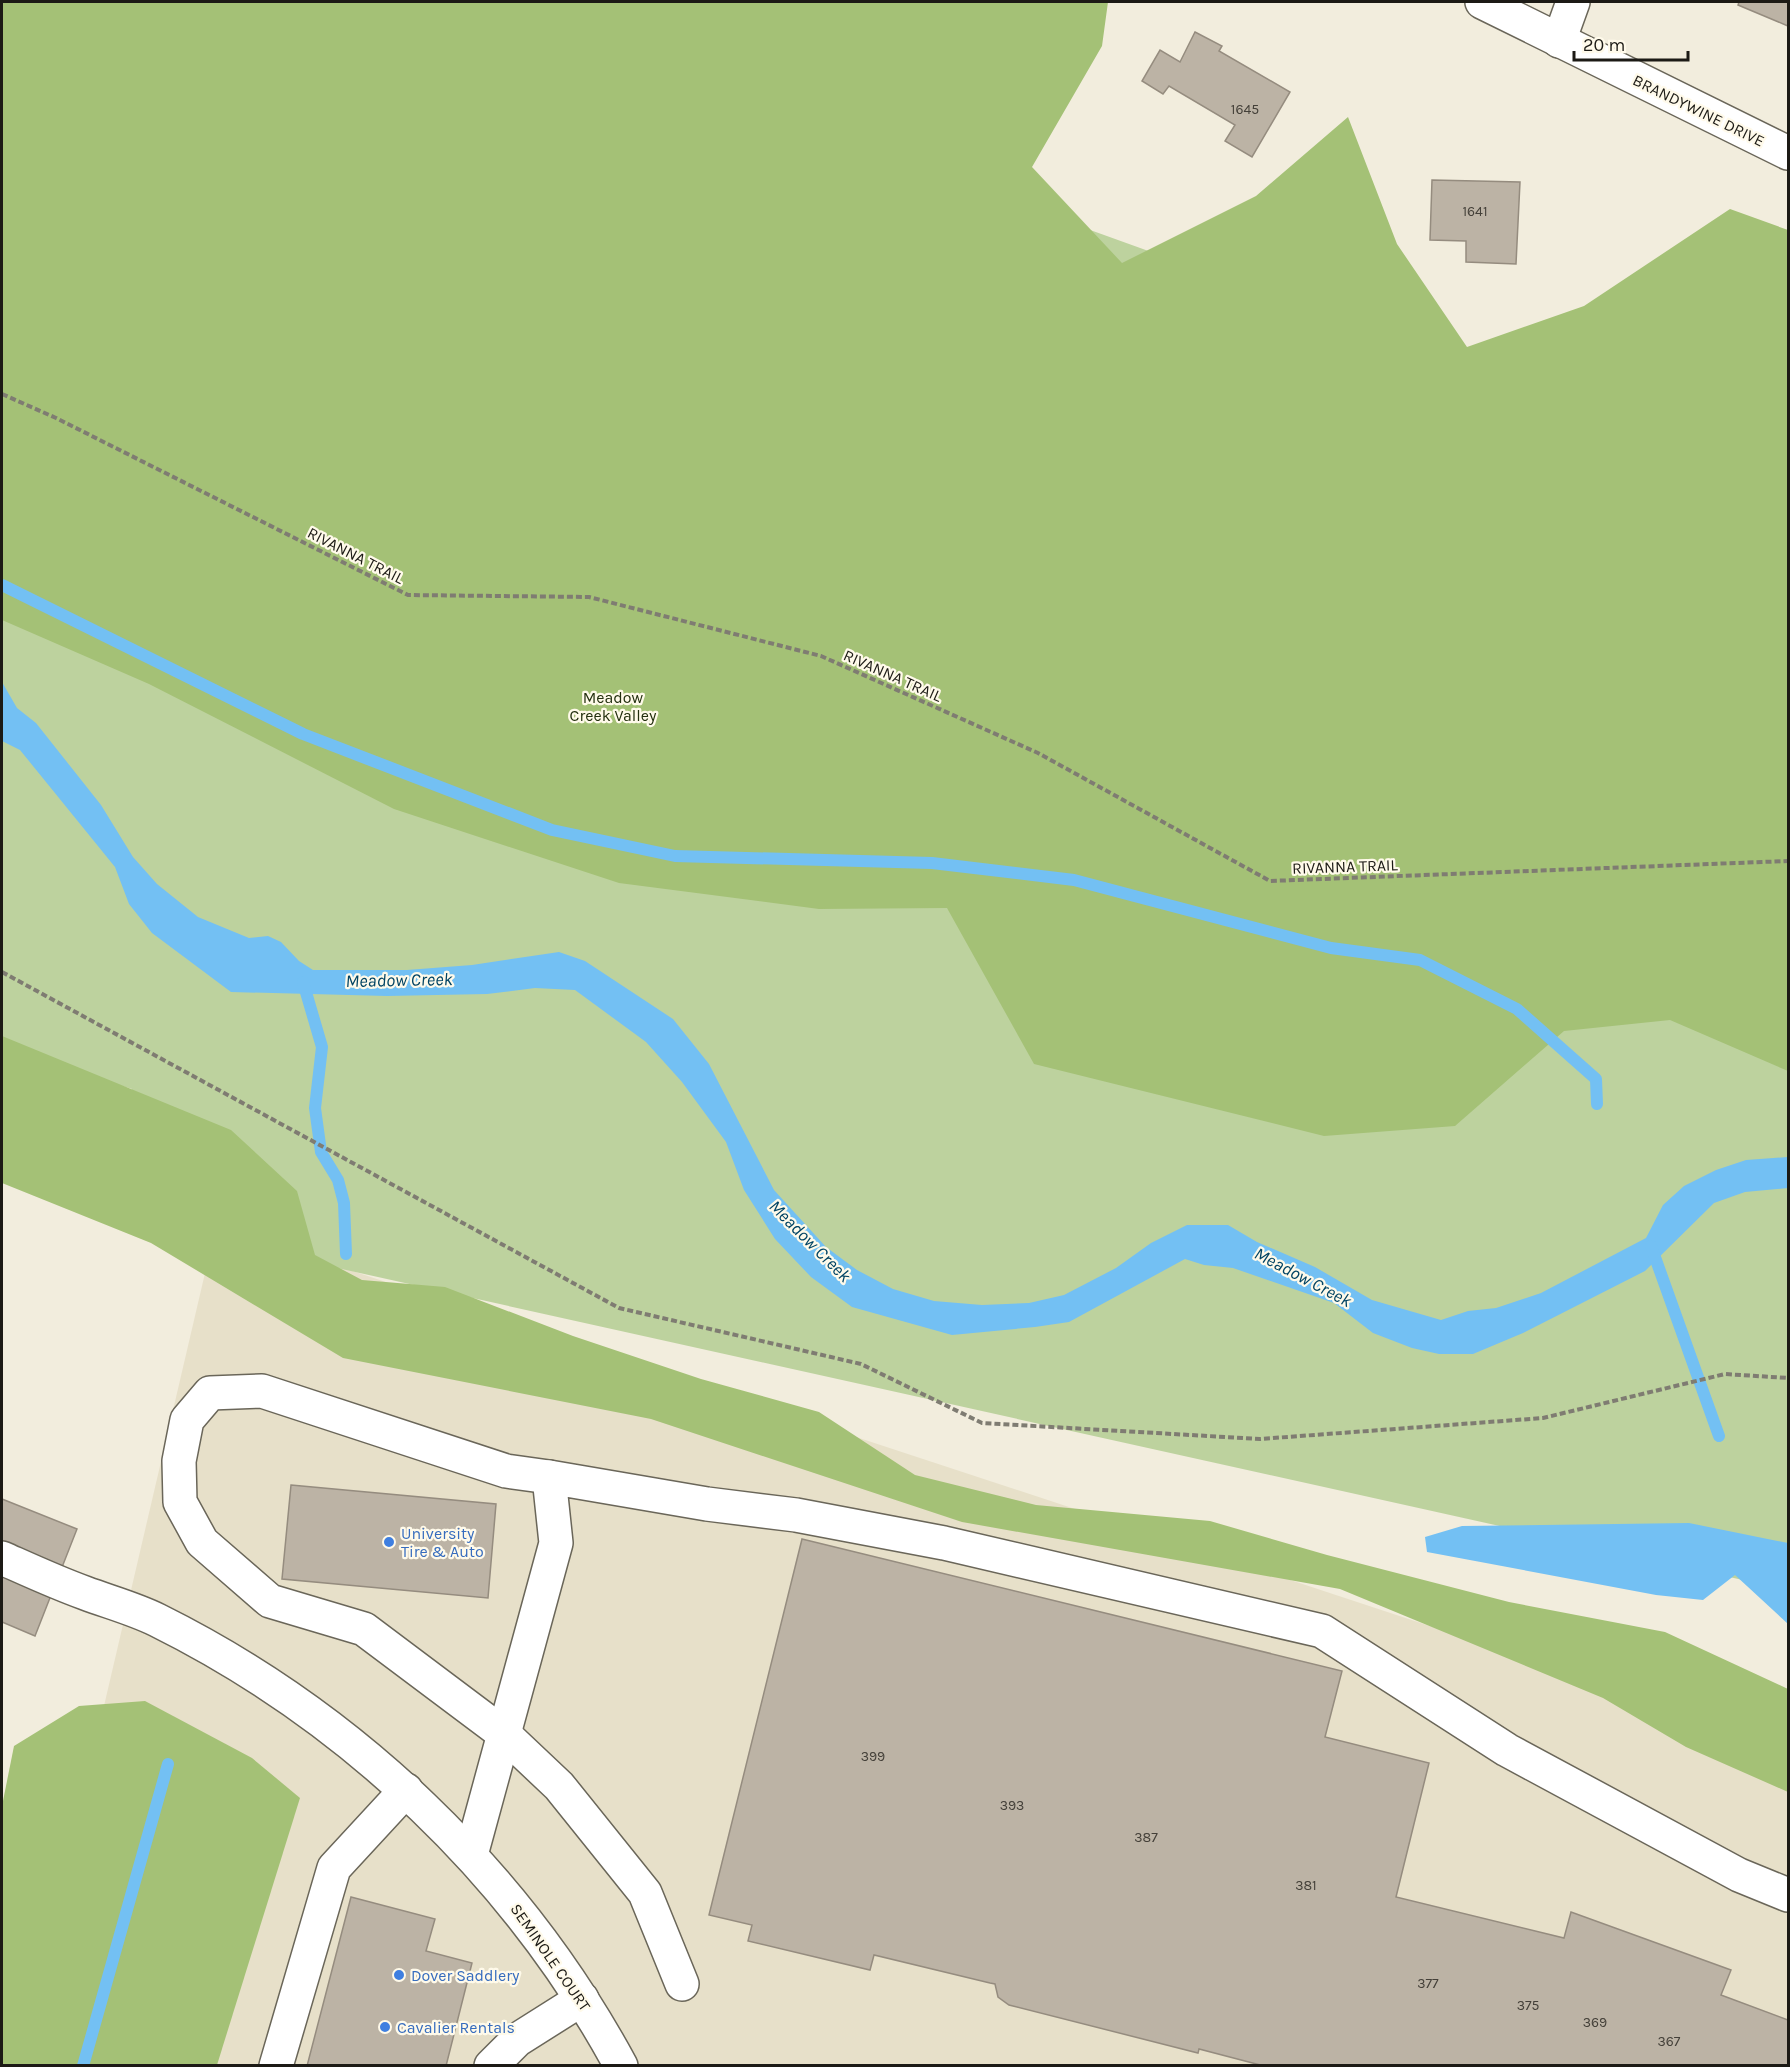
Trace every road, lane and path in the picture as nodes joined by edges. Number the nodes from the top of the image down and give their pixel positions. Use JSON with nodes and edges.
{"nodes":[{"id":1,"x":1482,"y":2,"type":"edge"},
{"id":2,"x":1573,"y":2,"type":"edge"},
{"id":3,"x":1559,"y":41,"type":"junction"},
{"id":4,"x":1788,"y":153,"type":"edge"},
{"id":5,"x":2,"y":394,"type":"edge"},
{"id":6,"x":1788,"y":861,"type":"edge"},
{"id":7,"x":2,"y":972,"type":"edge"},
{"id":8,"x":1788,"y":1378,"type":"edge"},
{"id":9,"x":549,"y":1477,"type":"junction"},
{"id":10,"x":2,"y":1558,"type":"edge"},
{"id":11,"x":504,"y":1734,"type":"junction"},
{"id":12,"x":405,"y":1790,"type":"junction"},
{"id":13,"x":471,"y":1855,"type":"junction"},
{"id":14,"x":1788,"y":1895,"type":"edge"},
{"id":15,"x":682,"y":1984,"type":"dead end"},
{"id":16,"x":582,"y":1999,"type":"junction"},
{"id":17,"x":276,"y":2066,"type":"edge"},
{"id":18,"x":491,"y":2066,"type":"edge"},
{"id":19,"x":621,"y":2066,"type":"edge"}],
"edges":[{"from":1,"to":3,"type":"street","name":"BRANDYWINE DRIVE"},
{"from":2,"to":3,"type":"street"},
{"from":3,"to":4,"type":"street","name":"BRANDYWINE DRIVE"},
{"from":5,"to":6,"type":"path","name":"RIVANNA TRAIL"},
{"from":7,"to":8,"type":"path"},
{"from":9,"to":11,"type":"street"},
{"from":9,"to":11,"type":"street"},
{"from":9,"to":14,"type":"street"},
{"from":10,"to":12,"type":"street","name":"SEMINOLE COURT"},
{"from":11,"to":13,"type":"street"},
{"from":11,"to":15,"type":"street"},
{"from":12,"to":13,"type":"street","name":"SEMINOLE COURT"},
{"from":12,"to":17,"type":"street"},
{"from":13,"to":16,"type":"street","name":"SEMINOLE COURT"},
{"from":16,"to":18,"type":"street"},
{"from":16,"to":19,"type":"street","name":"SEMINOLE COURT"}]}
